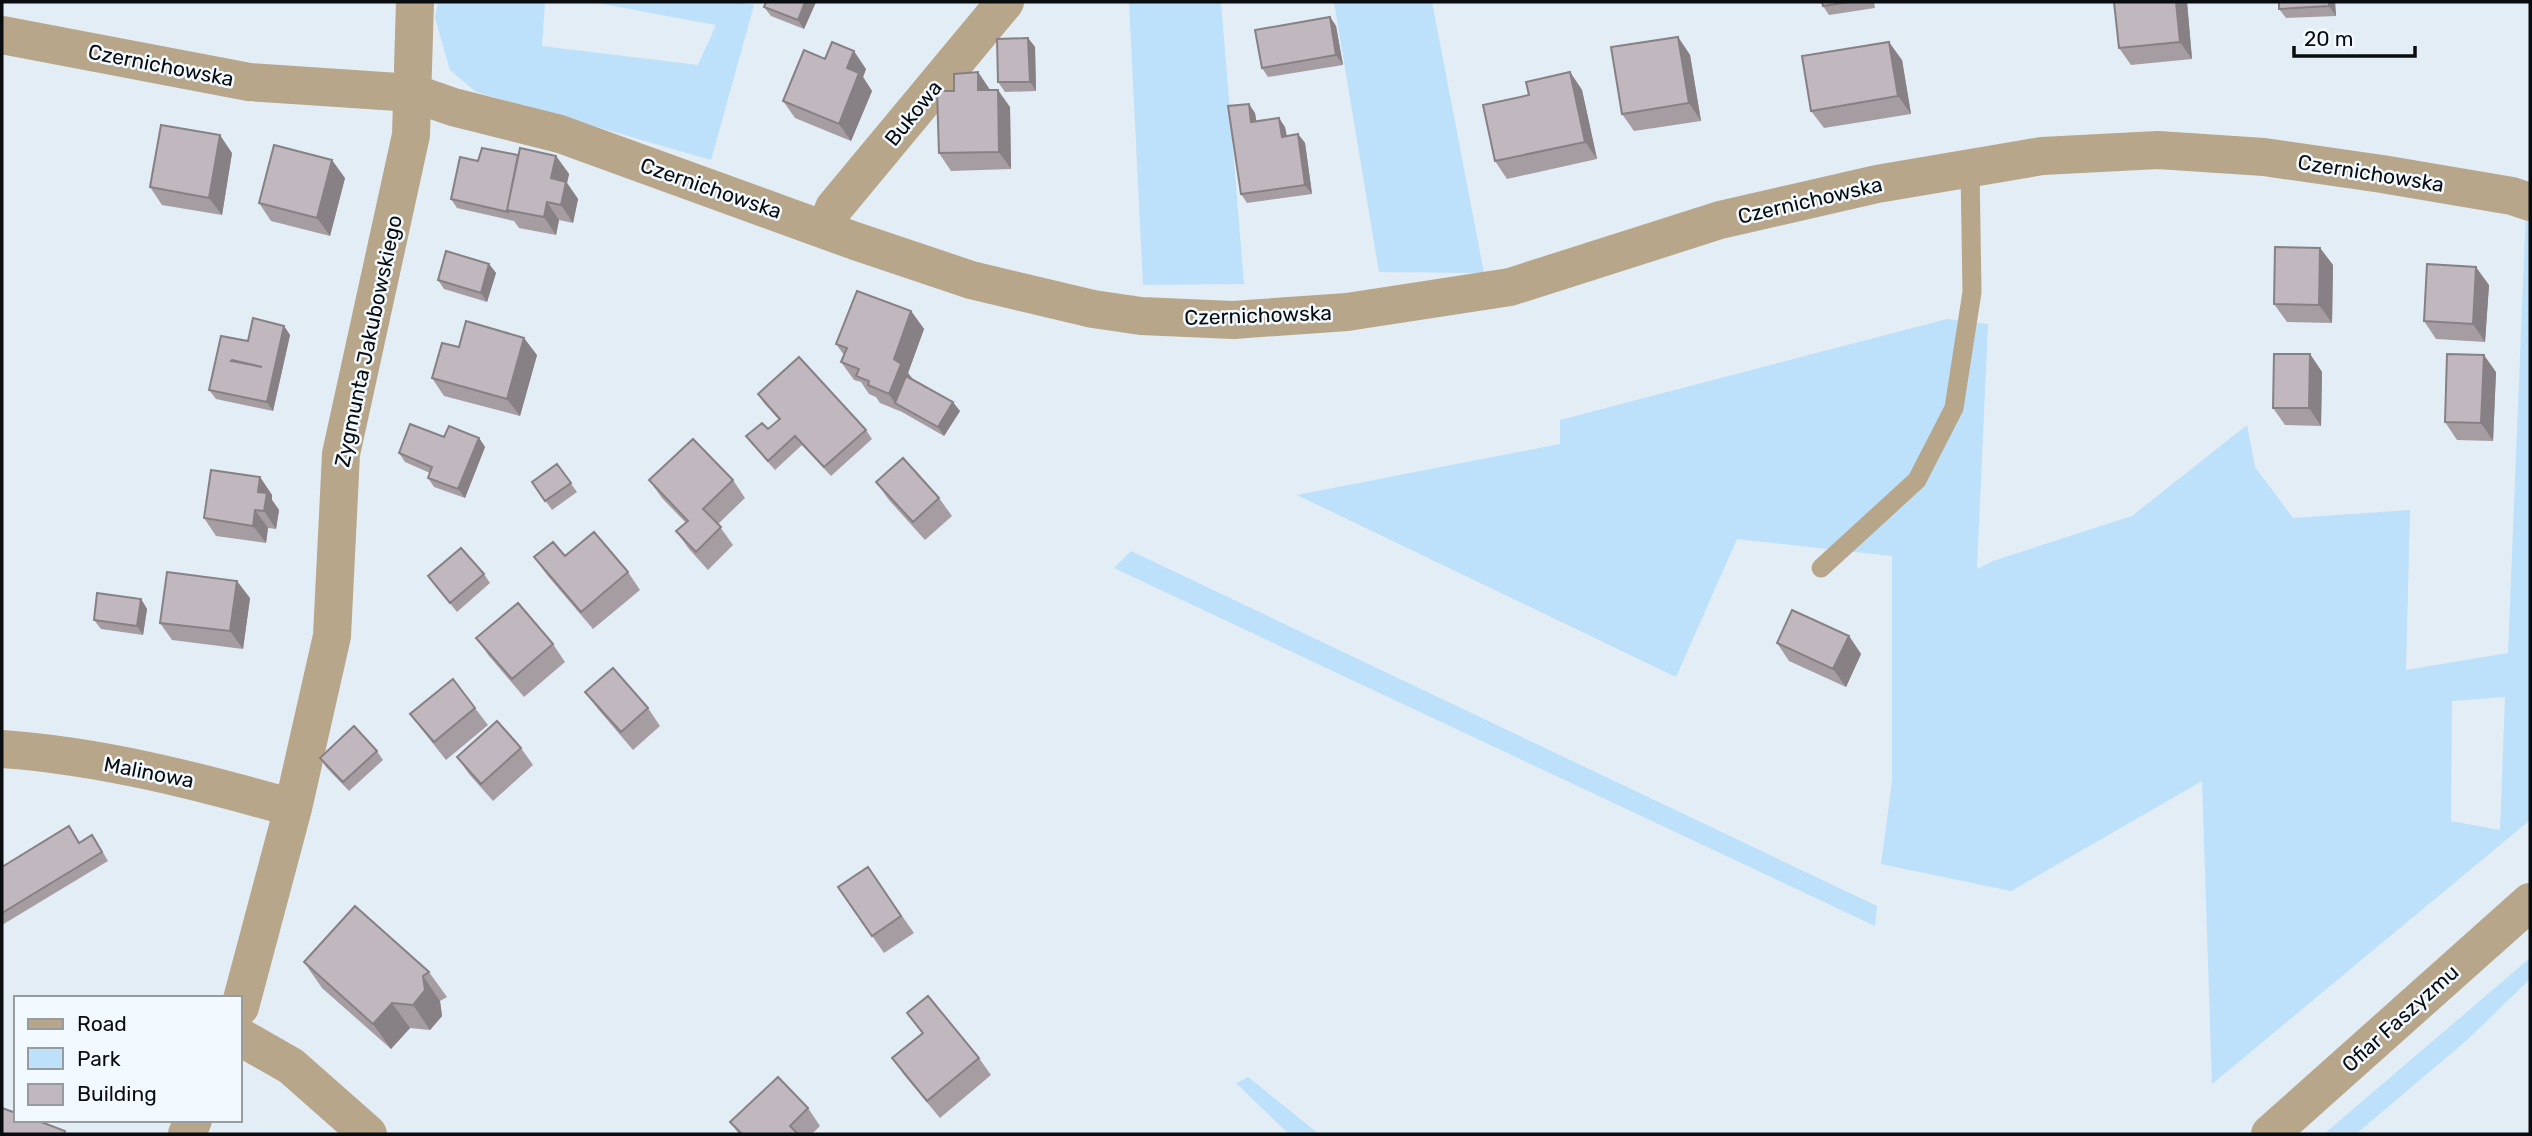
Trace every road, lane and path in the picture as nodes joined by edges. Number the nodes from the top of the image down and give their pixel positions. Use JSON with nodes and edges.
{"nodes":[{"id":1,"x":415,"y":2,"type":"edge"},
{"id":2,"x":1005,"y":2,"type":"edge"},
{"id":3,"x":2,"y":35,"type":"edge"},
{"id":4,"x":413,"y":93,"type":"junction"},
{"id":5,"x":1970,"y":168,"type":"junction"},
{"id":6,"x":2530,"y":202,"type":"edge"},
{"id":7,"x":826,"y":228,"type":"junction"},
{"id":8,"x":1821,"y":568,"type":"dead end"},
{"id":9,"x":2,"y":749,"type":"edge"},
{"id":10,"x":293,"y":808,"type":"junction"},
{"id":11,"x":2530,"y":902,"type":"edge"},
{"id":12,"x":242,"y":999,"type":"edge"},
{"id":13,"x":242,"y":1038,"type":"edge"},
{"id":14,"x":368,"y":1134,"type":"edge"},
{"id":15,"x":2270,"y":1134,"type":"edge"}],
"edges":[{"from":1,"to":4,"type":"street","name":"Zygmunta Jakubowskiego"},
{"from":2,"to":7,"type":"street","name":"Bukowa"},
{"from":3,"to":4,"type":"street","name":"Czernichowska"},
{"from":4,"to":7,"type":"street","name":"Czernichowska"},
{"from":4,"to":10,"type":"street","name":"Zygmunta Jakubowskiego"},
{"from":5,"to":6,"type":"street","name":"Czernichowska"},
{"from":5,"to":7,"type":"street","name":"Czernichowska"},
{"from":5,"to":8,"type":"lane"},
{"from":9,"to":10,"type":"street","name":"Malinowa"},
{"from":10,"to":12,"type":"street","name":"Zygmunta Jakubowskiego"},
{"from":11,"to":15,"type":"street","name":"Ofiar Faszyzmu"},
{"from":13,"to":14,"type":"street"}]}
